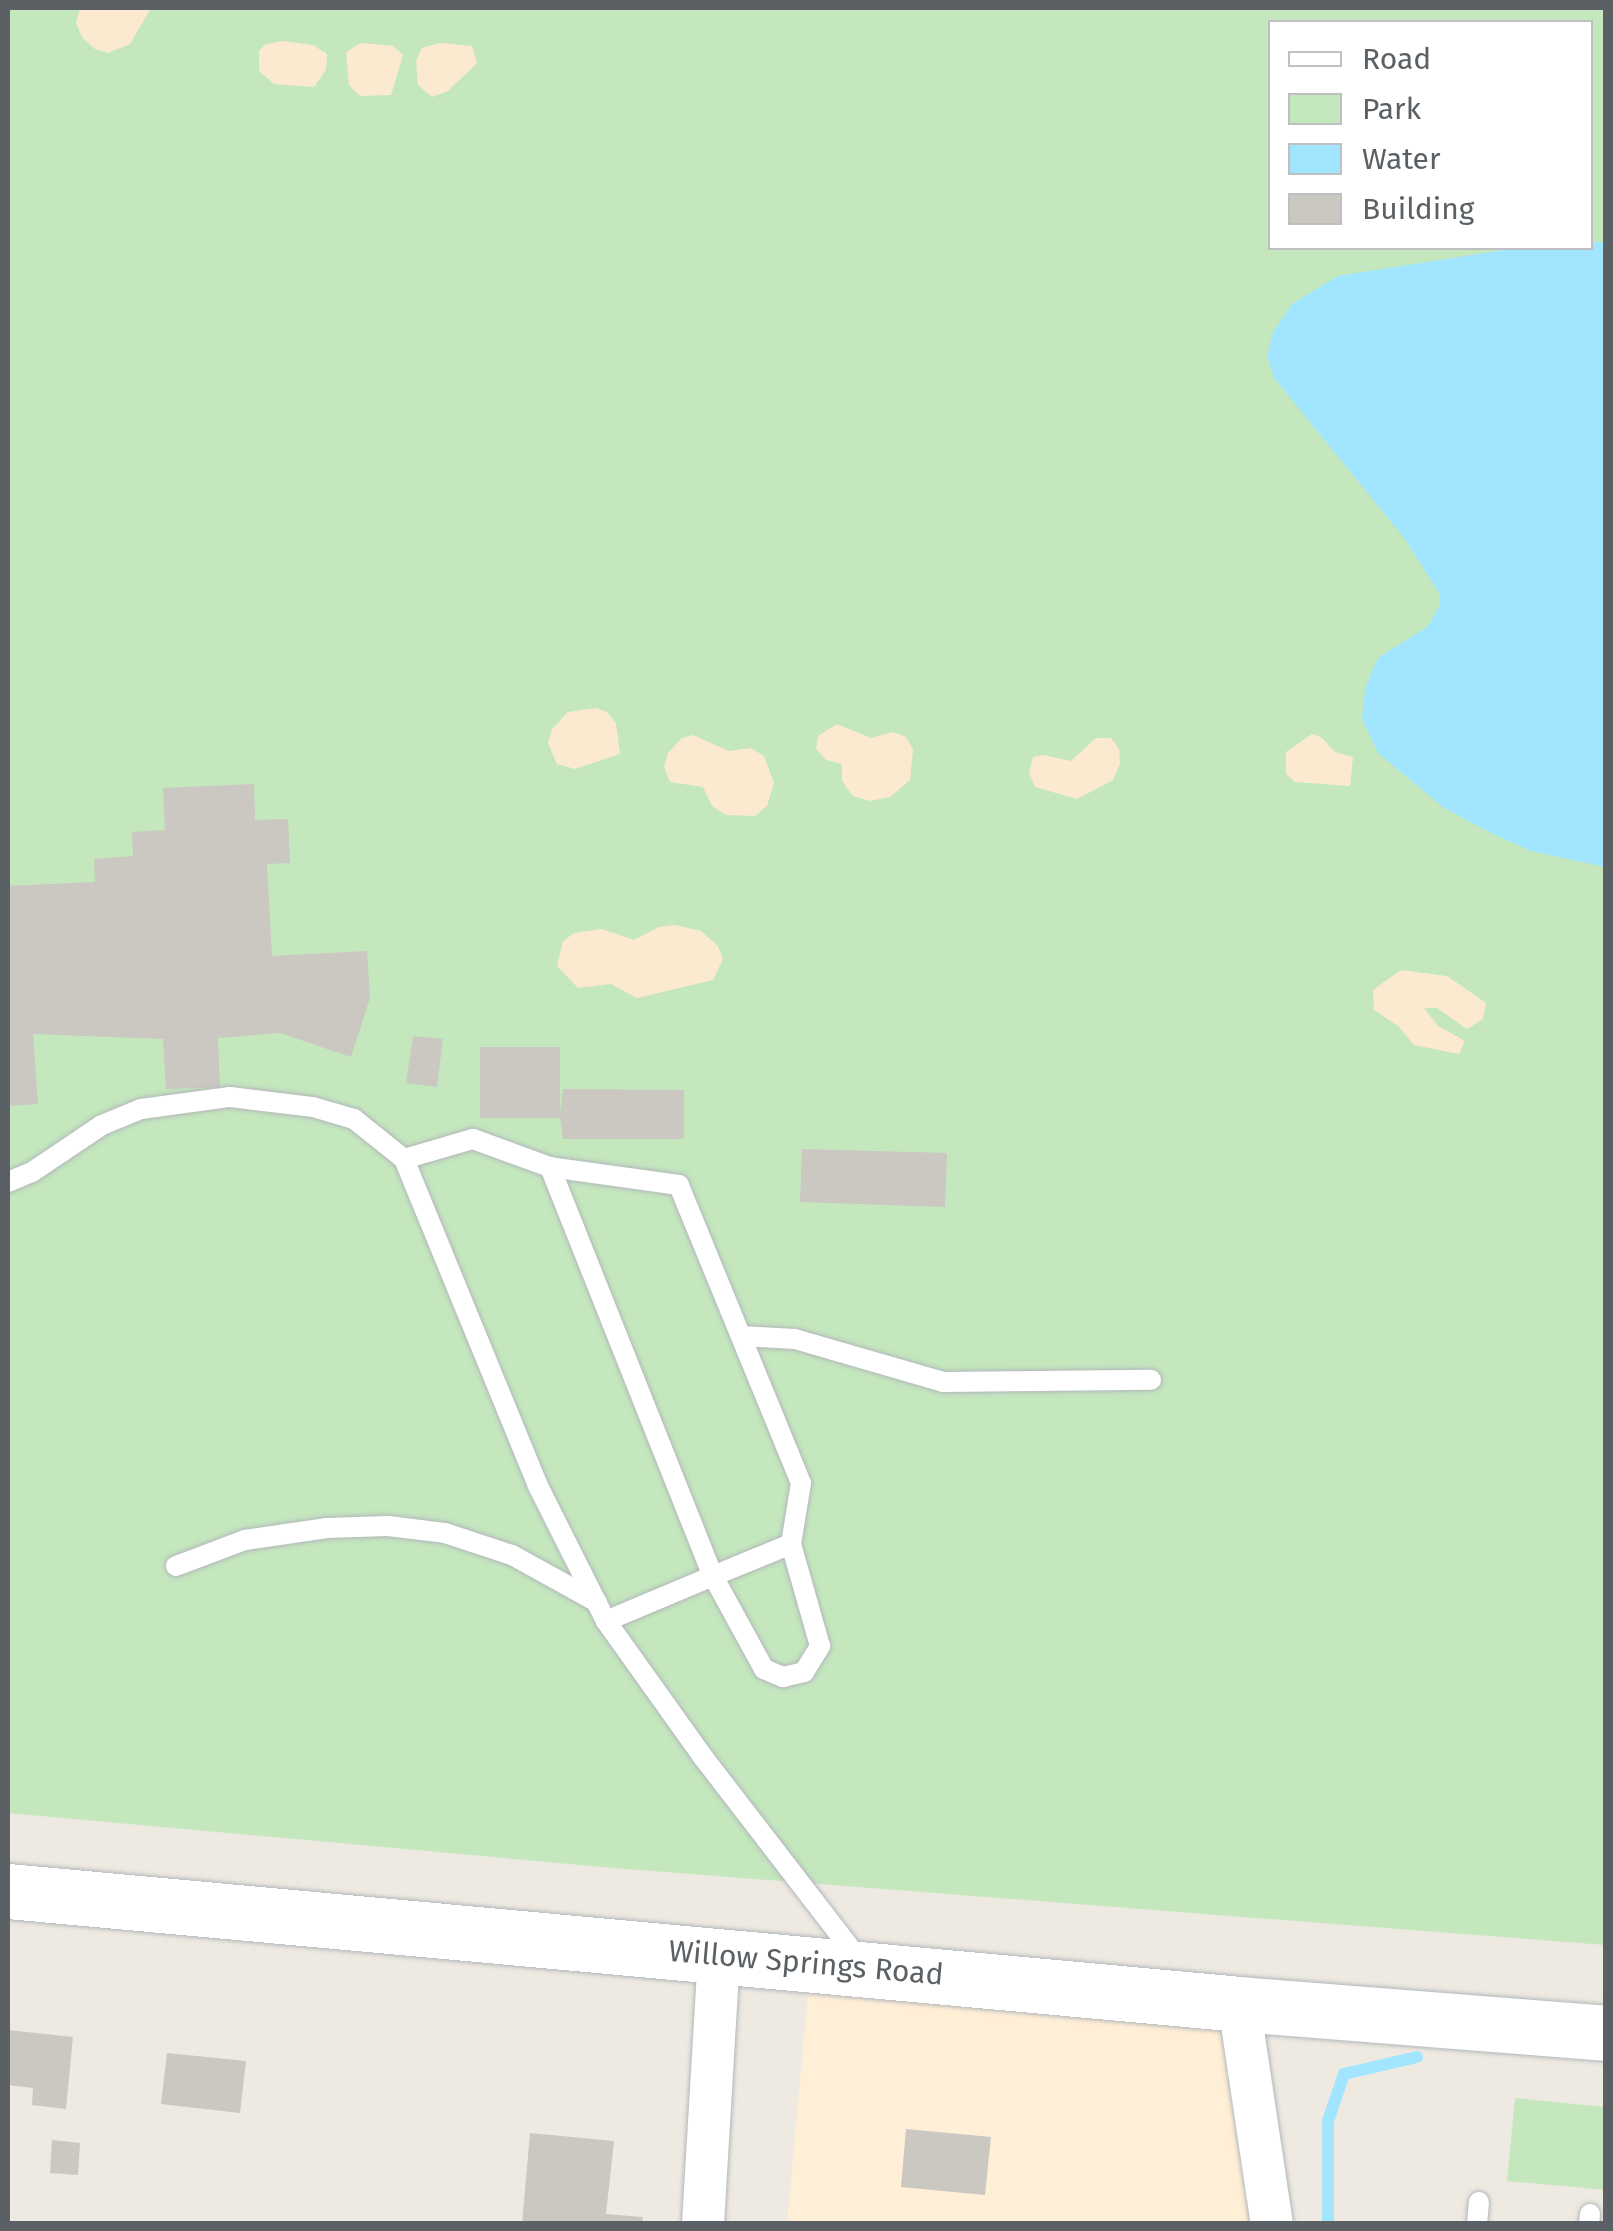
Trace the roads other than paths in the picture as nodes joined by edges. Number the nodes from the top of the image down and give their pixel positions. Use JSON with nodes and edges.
{"nodes":[{"id":1,"x":404,"y":1159,"type":"junction"},
{"id":2,"x":550,"y":1167,"type":"junction"},
{"id":3,"x":8,"y":1182,"type":"edge"},
{"id":4,"x":741,"y":1336,"type":"junction"},
{"id":5,"x":1152,"y":1380,"type":"dead end"},
{"id":6,"x":791,"y":1544,"type":"junction"},
{"id":7,"x":176,"y":1566,"type":"dead end"},
{"id":8,"x":713,"y":1576,"type":"junction"},
{"id":9,"x":602,"y":1612,"type":"junction"},
{"id":10,"x":8,"y":1891,"type":"edge"},
{"id":11,"x":719,"y":1954,"type":"junction"},
{"id":12,"x":866,"y":1968,"type":"junction"},
{"id":13,"x":1239,"y":2004,"type":"junction"},
{"id":14,"x":1606,"y":2033,"type":"edge"},
{"id":15,"x":703,"y":2224,"type":"edge"},
{"id":16,"x":1272,"y":2224,"type":"edge"}],
"edges":[{"from":1,"to":2,"type":"lane"},
{"from":1,"to":3,"type":"lane"},
{"from":1,"to":9,"type":"lane"},
{"from":2,"to":4,"type":"lane"},
{"from":2,"to":8,"type":"lane"},
{"from":4,"to":5,"type":"lane"},
{"from":4,"to":6,"type":"lane"},
{"from":6,"to":8,"type":"lane"},
{"from":6,"to":8,"type":"lane"},
{"from":7,"to":9,"type":"lane"},
{"from":8,"to":9,"type":"lane"},
{"from":9,"to":12,"type":"lane"},
{"from":10,"to":11,"type":"main road","name":"Willow Springs Road"},
{"from":11,"to":12,"type":"main road","name":"Willow Springs Road"},
{"from":11,"to":15,"type":"street"},
{"from":12,"to":13,"type":"main road","name":"Willow Springs Road"},
{"from":13,"to":14,"type":"main road","name":"Willow Springs Road"},
{"from":13,"to":16,"type":"street"}]}
